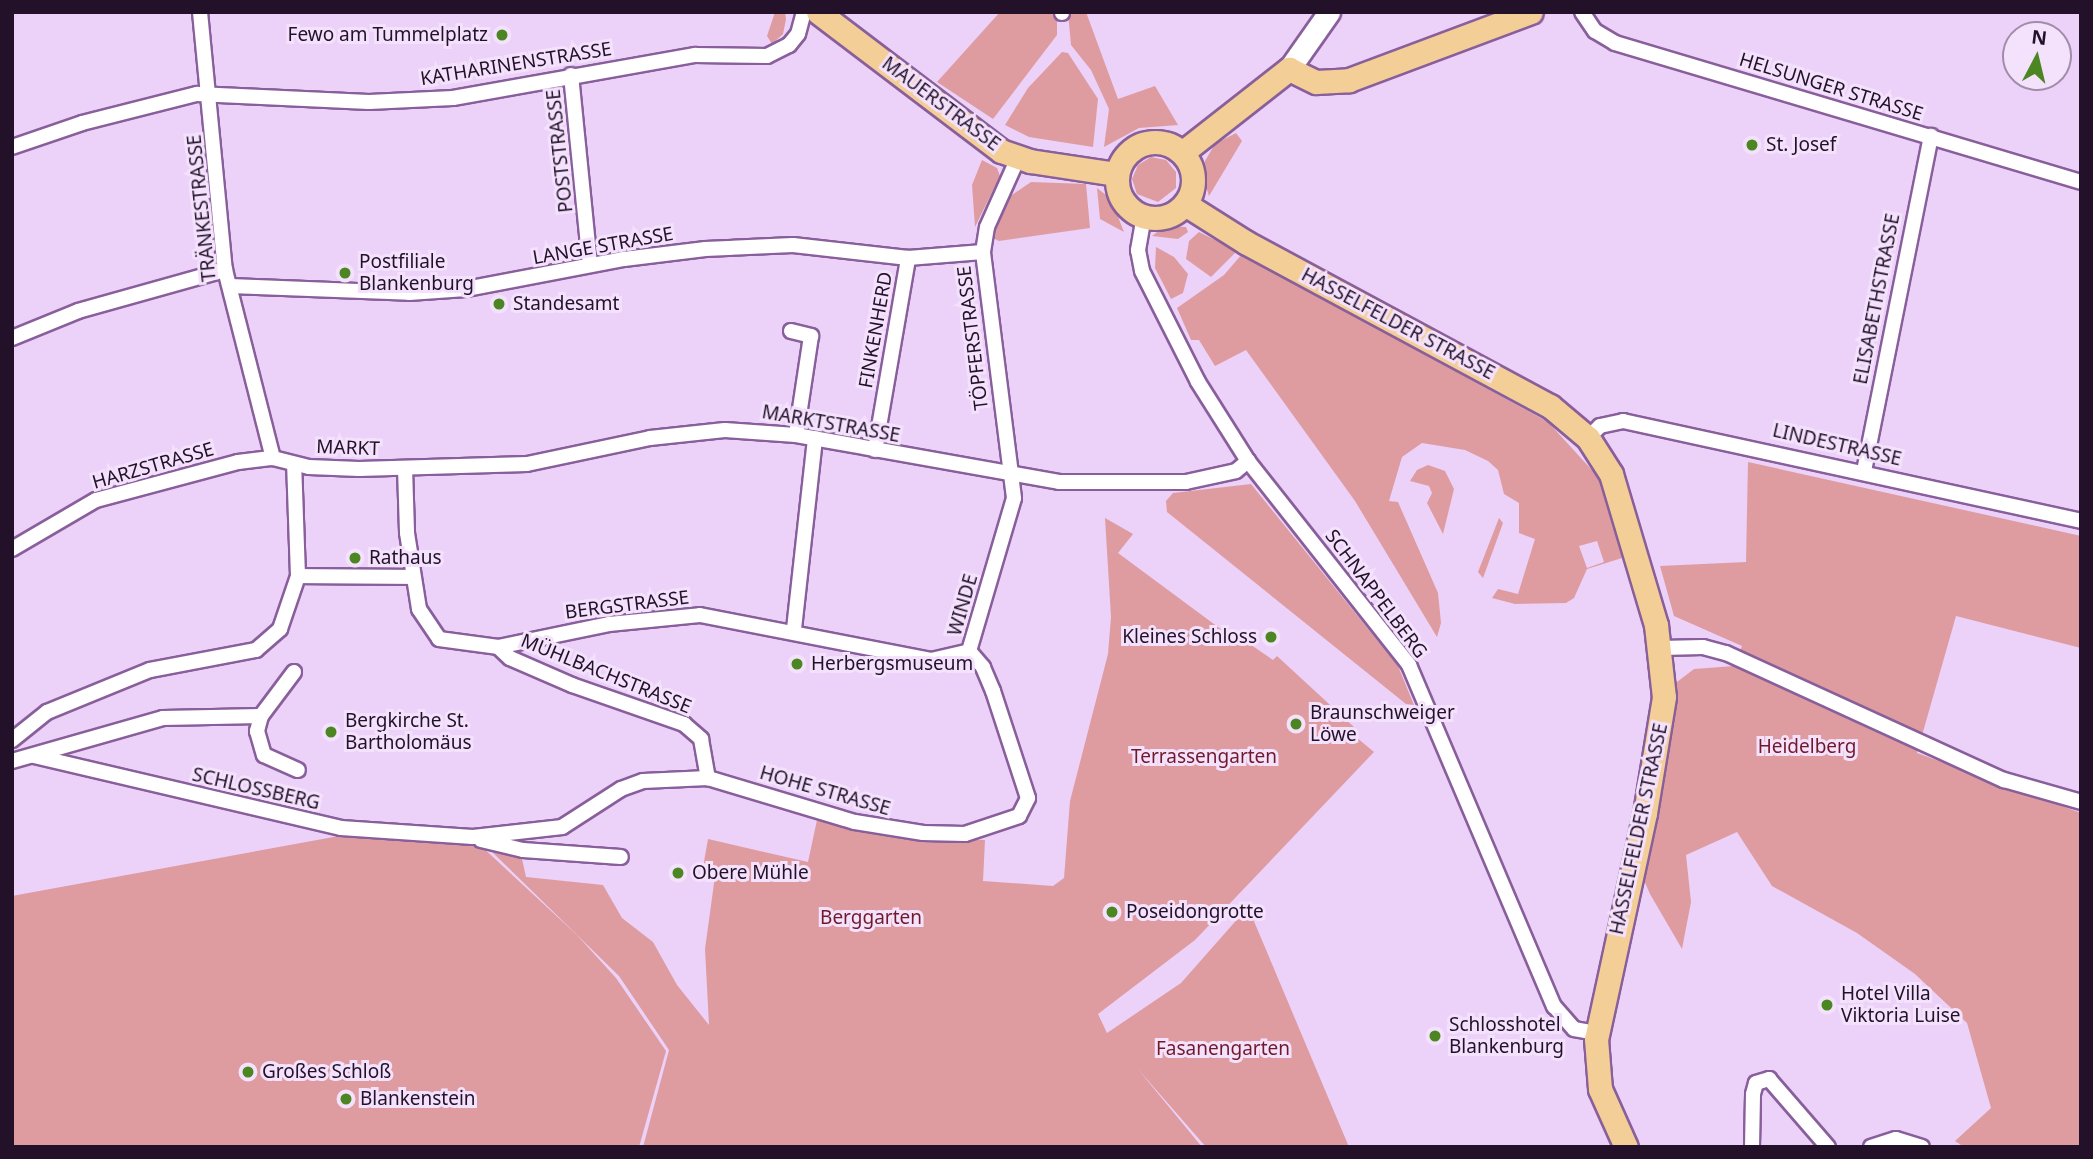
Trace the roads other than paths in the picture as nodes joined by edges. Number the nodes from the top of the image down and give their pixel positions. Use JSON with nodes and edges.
{"nodes":[{"id":1,"x":200,"y":12,"type":"edge"},
{"id":2,"x":804,"y":12,"type":"edge"},
{"id":3,"x":818,"y":12,"type":"edge"},
{"id":4,"x":1329,"y":12,"type":"edge"},
{"id":5,"x":1531,"y":12,"type":"edge"},
{"id":6,"x":1581,"y":12,"type":"edge"},
{"id":7,"x":1289,"y":69,"type":"junction"},
{"id":8,"x":571,"y":75,"type":"junction"},
{"id":9,"x":209,"y":93,"type":"junction"},
{"id":10,"x":1931,"y":136,"type":"junction"},
{"id":11,"x":12,"y":147,"type":"edge"},
{"id":12,"x":1183,"y":152,"type":"junction"},
{"id":13,"x":1018,"y":158,"type":"junction"},
{"id":14,"x":1117,"y":174,"type":"junction"},
{"id":15,"x":2081,"y":182,"type":"edge"},
{"id":16,"x":1185,"y":204,"type":"junction"},
{"id":17,"x":1144,"y":216,"type":"junction"},
{"id":18,"x":983,"y":252,"type":"junction"},
{"id":19,"x":908,"y":258,"type":"junction"},
{"id":20,"x":590,"y":264,"type":"junction"},
{"id":21,"x":225,"y":270,"type":"junction"},
{"id":22,"x":230,"y":286,"type":"junction"},
{"id":23,"x":791,"y":331,"type":"dead end"},
{"id":24,"x":12,"y":338,"type":"edge"},
{"id":25,"x":796,"y":435,"type":"junction"},
{"id":26,"x":816,"y":438,"type":"junction"},
{"id":27,"x":1588,"y":438,"type":"junction"},
{"id":28,"x":874,"y":450,"type":"junction"},
{"id":29,"x":273,"y":458,"type":"junction"},
{"id":30,"x":1248,"y":461,"type":"junction"},
{"id":31,"x":294,"y":464,"type":"junction"},
{"id":32,"x":405,"y":468,"type":"junction"},
{"id":33,"x":1864,"y":471,"type":"junction"},
{"id":34,"x":1012,"y":477,"type":"junction"},
{"id":35,"x":2081,"y":521,"type":"edge"},
{"id":36,"x":12,"y":549,"type":"edge"},
{"id":37,"x":298,"y":576,"type":"junction"},
{"id":38,"x":413,"y":577,"type":"junction"},
{"id":39,"x":794,"y":629,"type":"junction"},
{"id":40,"x":498,"y":647,"type":"junction"},
{"id":41,"x":1661,"y":648,"type":"junction"},
{"id":42,"x":969,"y":651,"type":"junction"},
{"id":43,"x":294,"y":672,"type":"dead end"},
{"id":44,"x":261,"y":716,"type":"junction"},
{"id":45,"x":12,"y":740,"type":"edge"},
{"id":46,"x":34,"y":756,"type":"junction"},
{"id":47,"x":12,"y":761,"type":"edge"},
{"id":48,"x":298,"y":770,"type":"dead end"},
{"id":49,"x":708,"y":778,"type":"junction"},
{"id":50,"x":621,"y":789,"type":"joint"},
{"id":51,"x":2081,"y":802,"type":"edge"},
{"id":52,"x":1019,"y":816,"type":"joint"},
{"id":53,"x":473,"y":837,"type":"junction"},
{"id":54,"x":621,"y":857,"type":"dead end"},
{"id":55,"x":1596,"y":1033,"type":"junction"},
{"id":56,"x":1626,"y":1147,"type":"edge"},
{"id":57,"x":1752,"y":1147,"type":"edge"},
{"id":58,"x":1829,"y":1147,"type":"edge"},
{"id":59,"x":1871,"y":1147,"type":"edge"},
{"id":60,"x":1922,"y":1147,"type":"edge"}],
"edges":[{"from":1,"to":9,"type":"street","name":"TRÄNKESTRASSE"},
{"from":2,"to":8,"type":"street","name":"KATHARINENSTRASSE"},
{"from":3,"to":13,"type":"main road","name":"MAUERSTRASSE"},
{"from":4,"to":7,"type":"street"},
{"from":5,"to":7,"type":"main road"},
{"from":6,"to":10,"type":"street","name":"HELSUNGER STRASSE"},
{"from":7,"to":12,"type":"main road"},
{"from":8,"to":9,"type":"street","name":"KATHARINENSTRASSE"},
{"from":8,"to":20,"type":"street","name":"POSTSTRASSE"},
{"from":9,"to":11,"type":"street","name":"KATHARINENSTRASSE"},
{"from":9,"to":21,"type":"street","name":"TRÄNKESTRASSE"},
{"from":10,"to":15,"type":"street","name":"HELSUNGER STRASSE"},
{"from":10,"to":33,"type":"street","name":"ELISABETHSTRASSE"},
{"from":12,"to":14,"type":"main road"},
{"from":12,"to":16,"type":"main road"},
{"from":13,"to":14,"type":"main road","name":"MAUERSTRASSE"},
{"from":13,"to":18,"type":"street","name":"TÖPFERSTRASSE"},
{"from":14,"to":17,"type":"main road"},
{"from":16,"to":17,"type":"main road"},
{"from":16,"to":27,"type":"main road","name":"HASSELFELDER STRASSE"},
{"from":17,"to":30,"type":"street","name":"SCHNAPPELBERG"},
{"from":18,"to":19,"type":"street","name":"LANGE STRASSE"},
{"from":18,"to":34,"type":"street","name":"TÖPFERSTRASSE"},
{"from":19,"to":20,"type":"street","name":"LANGE STRASSE"},
{"from":19,"to":28,"type":"street","name":"FINKENHERD"},
{"from":20,"to":22,"type":"street","name":"LANGE STRASSE"},
{"from":21,"to":22,"type":"street","name":"TRÄNKESTRASSE"},
{"from":21,"to":24,"type":"street"},
{"from":22,"to":29,"type":"street","name":"TRÄNKESTRASSE"},
{"from":23,"to":25,"type":"street"},
{"from":25,"to":26,"type":"street","name":"MARKTSTRASSE"},
{"from":25,"to":32,"type":"street","name":"MARKTSTRASSE"},
{"from":26,"to":28,"type":"street","name":"MARKTSTRASSE"},
{"from":26,"to":39,"type":"street"},
{"from":27,"to":33,"type":"street","name":"LINDESTRASSE"},
{"from":27,"to":41,"type":"main road","name":"HASSELFELDER STRASSE"},
{"from":28,"to":34,"type":"street","name":"MARKTSTRASSE"},
{"from":29,"to":31,"type":"street"},
{"from":29,"to":36,"type":"street","name":"HARZSTRASSE"},
{"from":30,"to":34,"type":"street","name":"MARKTSTRASSE"},
{"from":30,"to":55,"type":"street","name":"SCHNAPPELBERG"},
{"from":31,"to":32,"type":"street","name":"MARKT"},
{"from":31,"to":37,"type":"street","name":"MARKT"},
{"from":32,"to":38,"type":"street","name":"MARKT"},
{"from":33,"to":35,"type":"street","name":"LINDESTRASSE"},
{"from":34,"to":42,"type":"street","name":"WINDE"},
{"from":37,"to":38,"type":"street"},
{"from":37,"to":45,"type":"street"},
{"from":38,"to":40,"type":"street","name":"BERGSTRASSE"},
{"from":39,"to":40,"type":"street","name":"BERGSTRASSE"},
{"from":39,"to":42,"type":"street","name":"BERGSTRASSE"},
{"from":40,"to":49,"type":"street","name":"MÜHLBACHSTRASSE"},
{"from":41,"to":51,"type":"street"},
{"from":41,"to":55,"type":"main road","name":"HASSELFELDER STRASSE"},
{"from":42,"to":52,"type":"street","name":"WINDE"},
{"from":43,"to":44,"type":"street"},
{"from":44,"to":46,"type":"street"},
{"from":44,"to":48,"type":"street"},
{"from":46,"to":47,"type":"street"},
{"from":46,"to":53,"type":"street","name":"SCHLOSSBERG"},
{"from":49,"to":50,"type":"street","name":"HOHE STRASSE"},
{"from":49,"to":52,"type":"street","name":"HOHE STRASSE"},
{"from":50,"to":53,"type":"street","name":"SCHLOSSBERG"},
{"from":53,"to":54,"type":"street","name":"SCHLOSSBERG"},
{"from":55,"to":56,"type":"main road","name":"HASSELFELDER STRASSE"},
{"from":57,"to":58,"type":"street"},
{"from":59,"to":60,"type":"street"}]}
